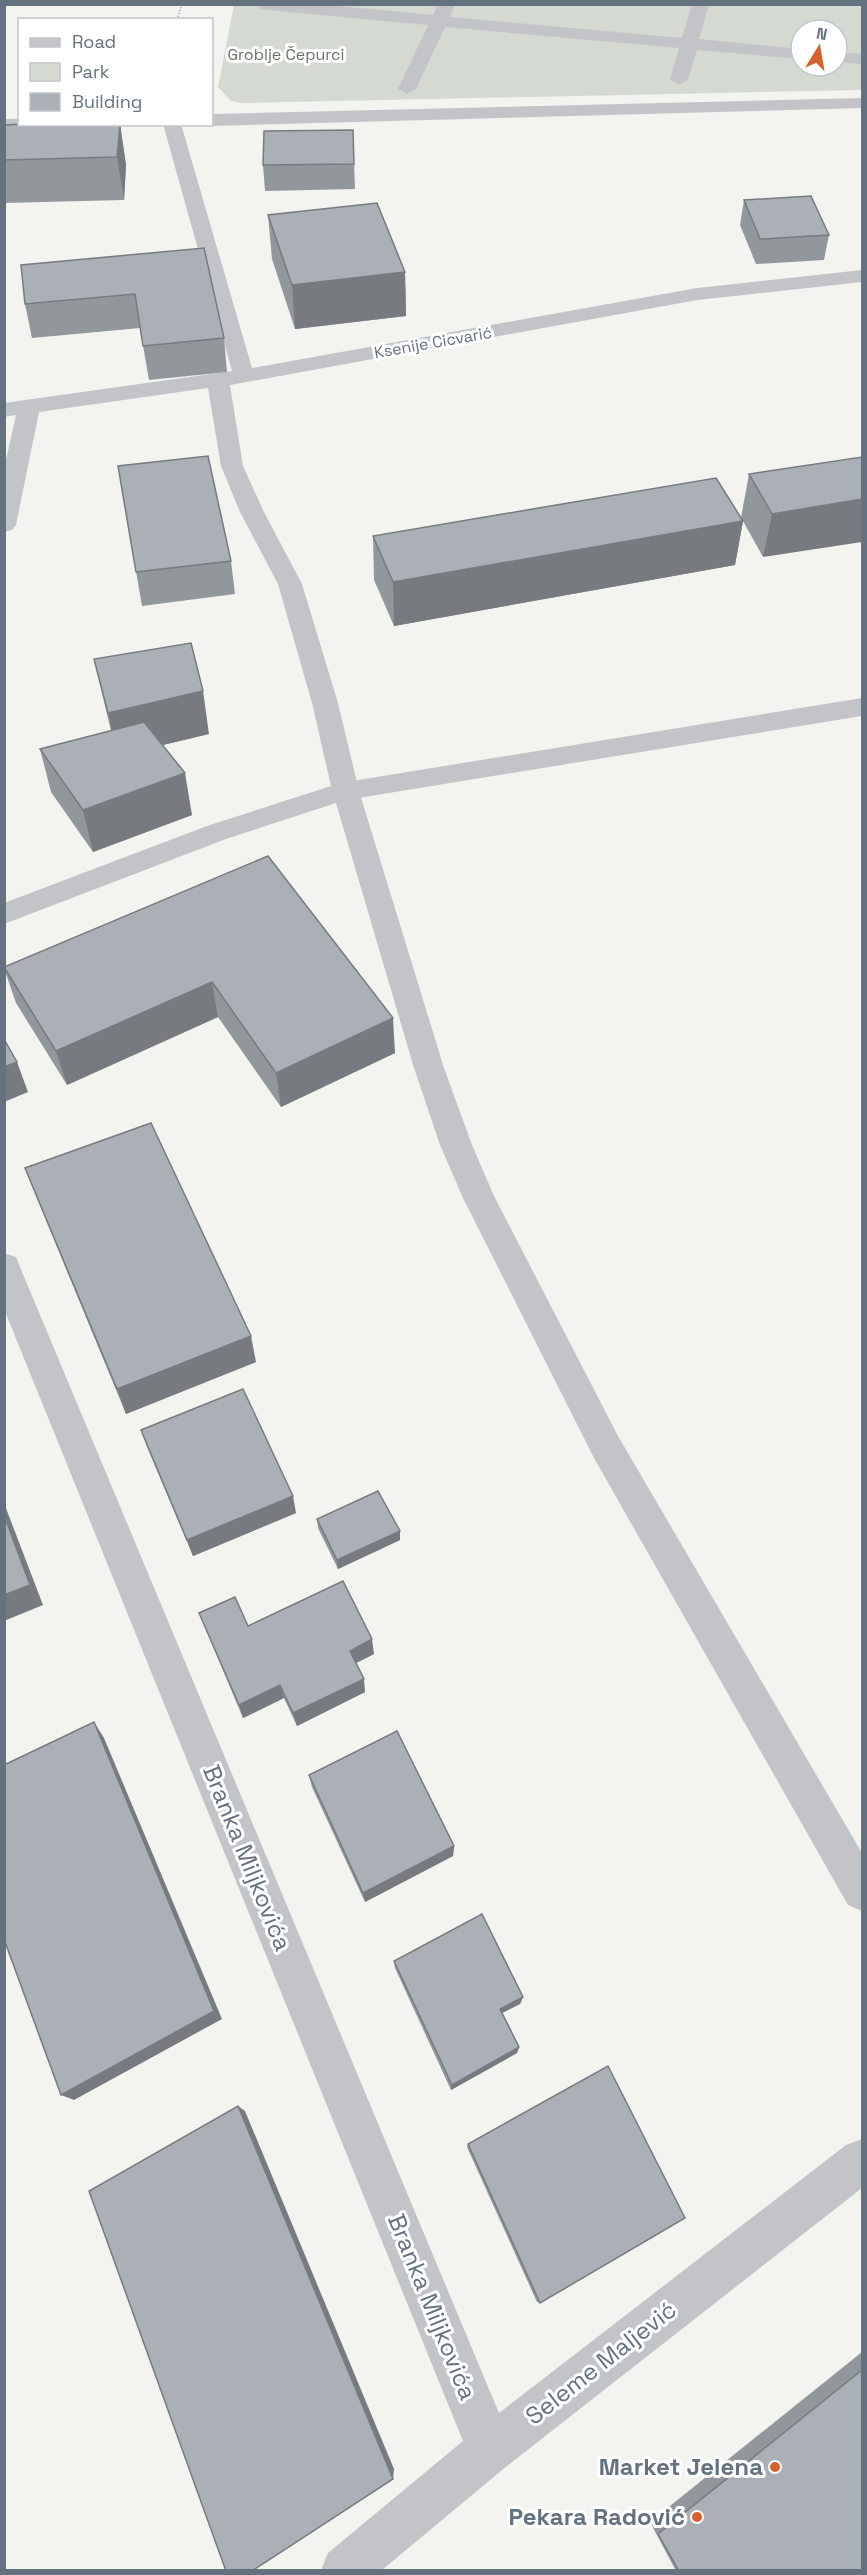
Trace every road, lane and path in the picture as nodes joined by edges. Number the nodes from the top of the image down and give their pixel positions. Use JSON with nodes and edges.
{"nodes":[{"id":1,"x":447,"y":4,"type":"edge"},
{"id":2,"x":701,"y":4,"type":"edge"},
{"id":3,"x":267,"y":5,"type":"edge"},
{"id":4,"x":439,"y":20,"type":"junction"},
{"id":5,"x":689,"y":44,"type":"junction"},
{"id":6,"x":789,"y":53,"type":"edge"},
{"id":7,"x":679,"y":80,"type":"dead end"},
{"id":8,"x":407,"y":89,"type":"dead end"},
{"id":9,"x":862,"y":103,"type":"edge"},
{"id":10,"x":213,"y":120,"type":"edge"},
{"id":11,"x":173,"y":126,"type":"edge"},
{"id":12,"x":862,"y":276,"type":"edge"},
{"id":13,"x":244,"y":376,"type":"junction"},
{"id":14,"x":218,"y":380,"type":"junction"},
{"id":15,"x":29,"y":406,"type":"junction"},
{"id":16,"x":4,"y":410,"type":"edge"},
{"id":17,"x":4,"y":525,"type":"edge"},
{"id":18,"x":862,"y":707,"type":"edge"},
{"id":19,"x":346,"y":791,"type":"junction"},
{"id":20,"x":4,"y":914,"type":"edge"},
{"id":21,"x":4,"y":1267,"type":"edge"},
{"id":22,"x":862,"y":1891,"type":"edge"},
{"id":23,"x":862,"y":2161,"type":"edge"},
{"id":24,"x":490,"y":2449,"type":"junction"},
{"id":25,"x":345,"y":2571,"type":"edge"}],
"edges":[{"from":1,"to":4,"type":"street"},
{"from":2,"to":5,"type":"street"},
{"from":3,"to":4,"type":"street"},
{"from":4,"to":5,"type":"street"},
{"from":4,"to":8,"type":"street"},
{"from":5,"to":6,"type":"street"},
{"from":5,"to":7,"type":"street"},
{"from":9,"to":10,"type":"street"},
{"from":11,"to":13,"type":"street"},
{"from":12,"to":13,"type":"street","name":"Ksenije Cicvarić"},
{"from":13,"to":14,"type":"street","name":"Ksenije Cicvarić"},
{"from":14,"to":15,"type":"street","name":"Ksenije Cicvarić"},
{"from":14,"to":19,"type":"street"},
{"from":15,"to":16,"type":"street","name":"Ksenije Cicvarić"},
{"from":15,"to":17,"type":"street"},
{"from":18,"to":19,"type":"street"},
{"from":19,"to":20,"type":"street"},
{"from":19,"to":22,"type":"street"},
{"from":21,"to":24,"type":"street","name":"Branka Miljkovića"},
{"from":23,"to":24,"type":"street","name":"Seleme Maljević"},
{"from":24,"to":25,"type":"street","name":"Seleme Maljević"}]}
